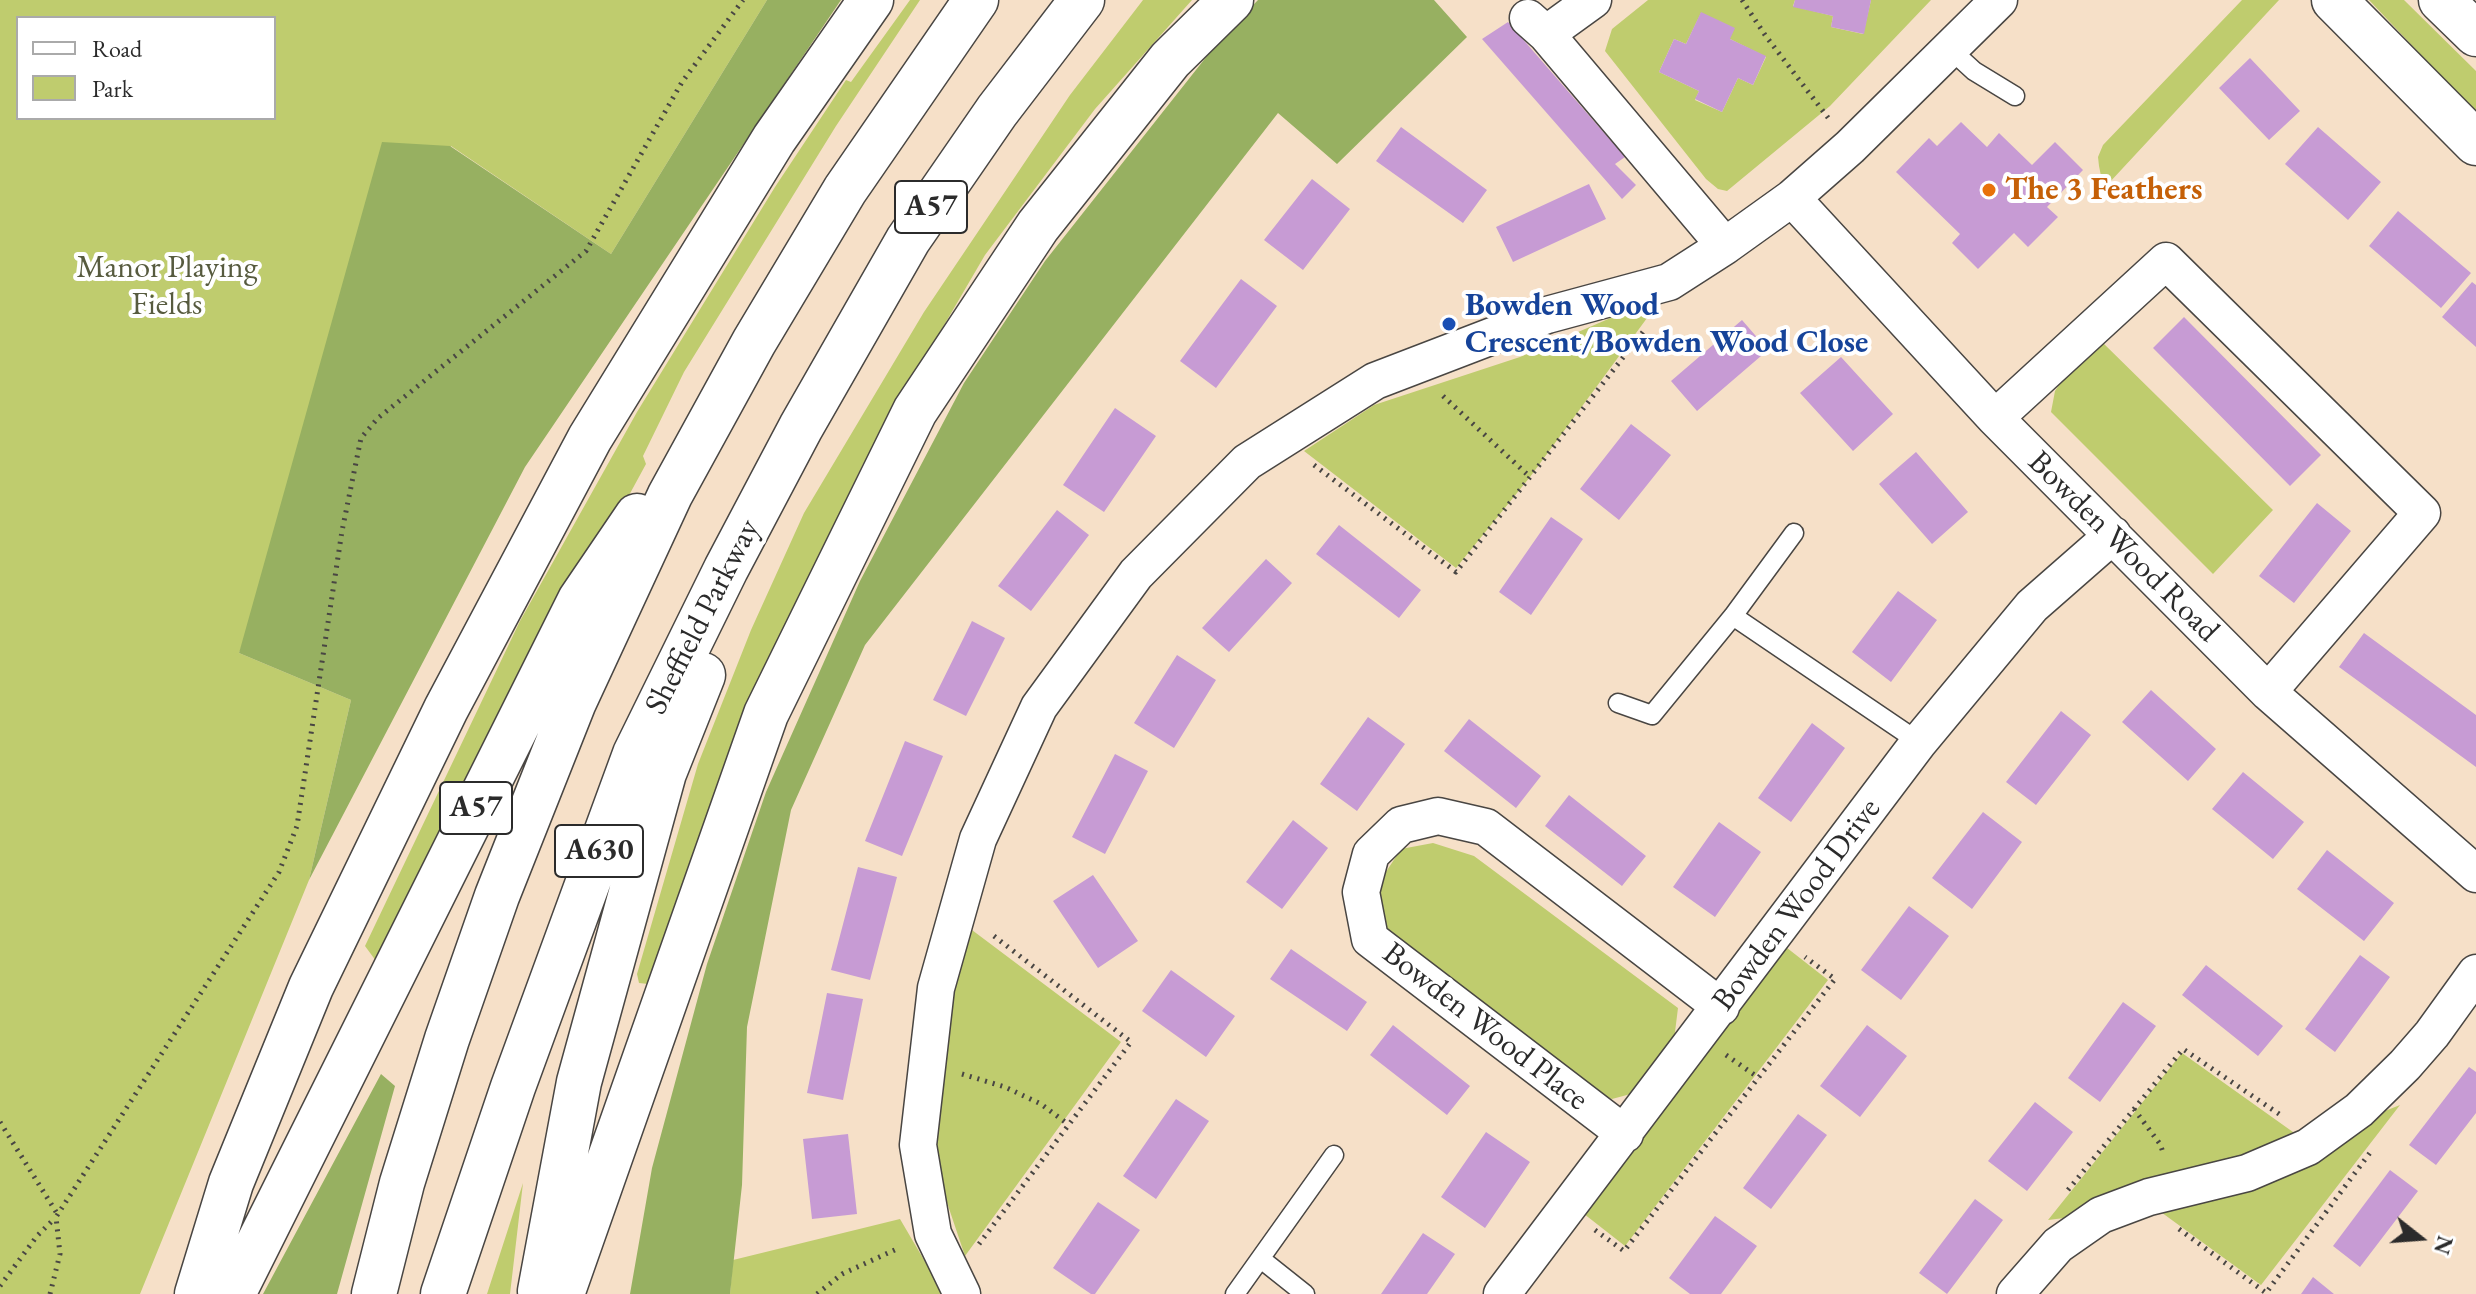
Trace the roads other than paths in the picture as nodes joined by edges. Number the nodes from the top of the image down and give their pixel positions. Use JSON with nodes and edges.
{"nodes":[{"id":1,"x":871,"y":0,"type":"edge"},
{"id":2,"x":976,"y":0,"type":"edge"},
{"id":3,"x":1082,"y":0,"type":"edge"},
{"id":4,"x":1231,"y":0,"type":"edge"},
{"id":5,"x":1593,"y":0,"type":"edge"},
{"id":6,"x":1999,"y":0,"type":"edge"},
{"id":7,"x":2334,"y":0,"type":"edge"},
{"id":8,"x":2441,"y":0,"type":"edge"},
{"id":9,"x":2476,"y":34,"type":"edge"},
{"id":10,"x":1950,"y":49,"type":"junction"},
{"id":11,"x":2015,"y":96,"type":"dead end"},
{"id":12,"x":2476,"y":143,"type":"edge"},
{"id":13,"x":1792,"y":198,"type":"junction"},
{"id":14,"x":1725,"y":246,"type":"junction"},
{"id":15,"x":754,"y":342,"type":"junction"},
{"id":16,"x":1995,"y":418,"type":"junction"},
{"id":17,"x":801,"y":427,"type":"junction"},
{"id":18,"x":1794,"y":533,"type":"dead end"},
{"id":19,"x":2113,"y":535,"type":"junction"},
{"id":20,"x":1733,"y":616,"type":"junction"},
{"id":21,"x":2268,"y":692,"type":"junction"},
{"id":22,"x":1618,"y":703,"type":"dead end"},
{"id":23,"x":1919,"y":742,"type":"junction"},
{"id":24,"x":2476,"y":874,"type":"edge"},
{"id":25,"x":2476,"y":973,"type":"edge"},
{"id":26,"x":1721,"y":1007,"type":"junction"},
{"id":27,"x":1625,"y":1134,"type":"junction"},
{"id":28,"x":1334,"y":1155,"type":"dead end"},
{"id":29,"x":1261,"y":1259,"type":"junction"},
{"id":30,"x":958,"y":1286,"type":"edge"},
{"id":31,"x":197,"y":1294,"type":"edge"},
{"id":32,"x":233,"y":1294,"type":"edge"},
{"id":33,"x":374,"y":1294,"type":"edge"},
{"id":34,"x":443,"y":1294,"type":"edge"},
{"id":35,"x":540,"y":1294,"type":"edge"},
{"id":36,"x":562,"y":1294,"type":"edge"},
{"id":37,"x":1235,"y":1294,"type":"edge"},
{"id":38,"x":1305,"y":1294,"type":"edge"},
{"id":39,"x":1502,"y":1294,"type":"edge"},
{"id":40,"x":2015,"y":1294,"type":"edge"}],
"edges":[{"from":1,"to":31,"type":"highway"},
{"from":2,"to":15,"type":"highway","number":"A57"},
{"from":3,"to":17,"type":"highway","name":"Sheffield Parkway","number":"A57"},
{"from":4,"to":36,"type":"highway"},
{"from":5,"to":14,"type":"street"},
{"from":6,"to":10,"type":"street"},
{"from":7,"to":12,"type":"highway"},
{"from":8,"to":9,"type":"highway"},
{"from":10,"to":11,"type":"lane"},
{"from":10,"to":13,"type":"street"},
{"from":13,"to":14,"type":"street"},
{"from":13,"to":16,"type":"street","name":"Bowden Wood Road"},
{"from":14,"to":30,"type":"street"},
{"from":15,"to":32,"type":"highway","number":"A57"},
{"from":15,"to":33,"type":"highway","number":"A630"},
{"from":16,"to":19,"type":"street","name":"Bowden Wood Road"},
{"from":16,"to":21,"type":"street"},
{"from":17,"to":34,"type":"highway","name":"Sheffield Parkway","number":"A630"},
{"from":17,"to":35,"type":"highway","number":"A57"},
{"from":18,"to":20,"type":"lane"},
{"from":19,"to":21,"type":"street","name":"Bowden Wood Road"},
{"from":19,"to":23,"type":"street","name":"Bowden Wood Drive"},
{"from":20,"to":22,"type":"lane"},
{"from":20,"to":23,"type":"lane"},
{"from":21,"to":24,"type":"street","name":"Bowden Wood Road"},
{"from":23,"to":26,"type":"street","name":"Bowden Wood Drive"},
{"from":25,"to":40,"type":"street"},
{"from":26,"to":27,"type":"street","name":"Bowden Wood Drive"},
{"from":26,"to":27,"type":"street","name":"Bowden Wood Place"},
{"from":27,"to":39,"type":"street","name":"Bowden Wood Drive"},
{"from":28,"to":29,"type":"lane"},
{"from":29,"to":37,"type":"lane"},
{"from":29,"to":38,"type":"lane"}]}
